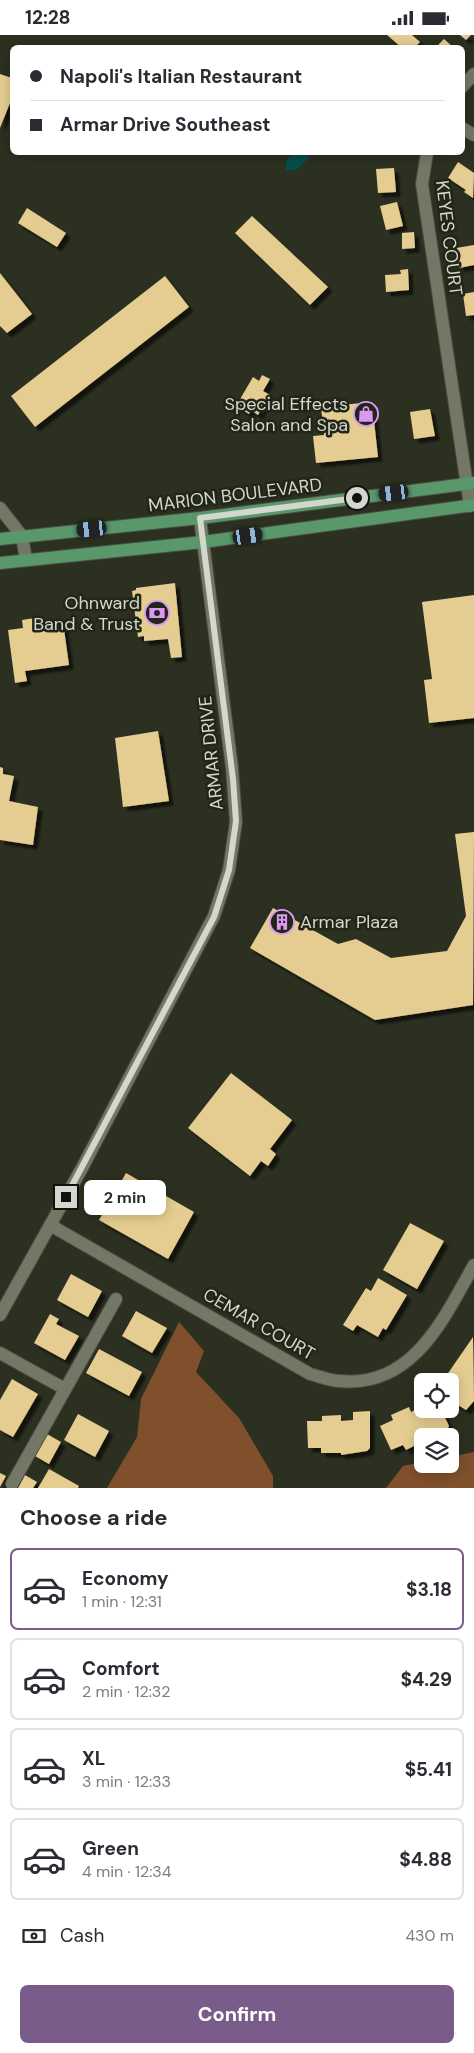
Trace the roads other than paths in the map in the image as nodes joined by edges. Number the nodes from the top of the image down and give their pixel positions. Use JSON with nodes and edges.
{"nodes":[{"id":1,"x":474,"y":74,"type":"edge"},
{"id":2,"x":465,"y":84,"type":"edge"},
{"id":3,"x":427,"y":155,"type":"edge"},
{"id":4,"x":470,"y":484,"type":"edge"},
{"id":5,"x":472,"y":506,"type":"edge"},
{"id":6,"x":0,"y":509,"type":"edge"},
{"id":7,"x":200,"y":518,"type":"junction"},
{"id":8,"x":22,"y":536,"type":"junction"},
{"id":9,"x":0,"y":539,"type":"edge"},
{"id":10,"x":203,"y":542,"type":"junction"},
{"id":11,"x":26,"y":560,"type":"junction"},
{"id":12,"x":0,"y":563,"type":"edge"},
{"id":13,"x":50,"y":1225,"type":"junction"},
{"id":14,"x":474,"y":1265,"type":"edge"},
{"id":15,"x":116,"y":1299,"type":"dead end"},
{"id":16,"x":0,"y":1315,"type":"edge"},
{"id":17,"x":0,"y":1353,"type":"edge"},
{"id":18,"x":65,"y":1389,"type":"junction"},
{"id":19,"x":12,"y":1485,"type":"dead end"}],
"edges":[{"from":1,"to":2,"type":"street"},
{"from":3,"to":4,"type":"street","name":"KEYES COURT"},
{"from":4,"to":5,"type":"street","name":"KEYES COURT"},
{"from":4,"to":7,"type":"main road","name":"MARION BOULEVARD"},
{"from":5,"to":10,"type":"main road"},
{"from":6,"to":8,"type":"street"},
{"from":7,"to":8,"type":"main road","name":"MARION BOULEVARD"},
{"from":7,"to":10,"type":"street","name":"ARMAR DRIVE"},
{"from":8,"to":9,"type":"main road","name":"MARION BOULEVARD"},
{"from":8,"to":11,"type":"street"},
{"from":10,"to":11,"type":"main road"},
{"from":10,"to":13,"type":"street","name":"ARMAR DRIVE"},
{"from":11,"to":12,"type":"main road"},
{"from":13,"to":14,"type":"street","name":"CEMAR COURT"},
{"from":13,"to":16,"type":"street","name":"ARMAR DRIVE"},
{"from":15,"to":18,"type":"street"},
{"from":17,"to":18,"type":"street"},
{"from":18,"to":19,"type":"street"}]}
